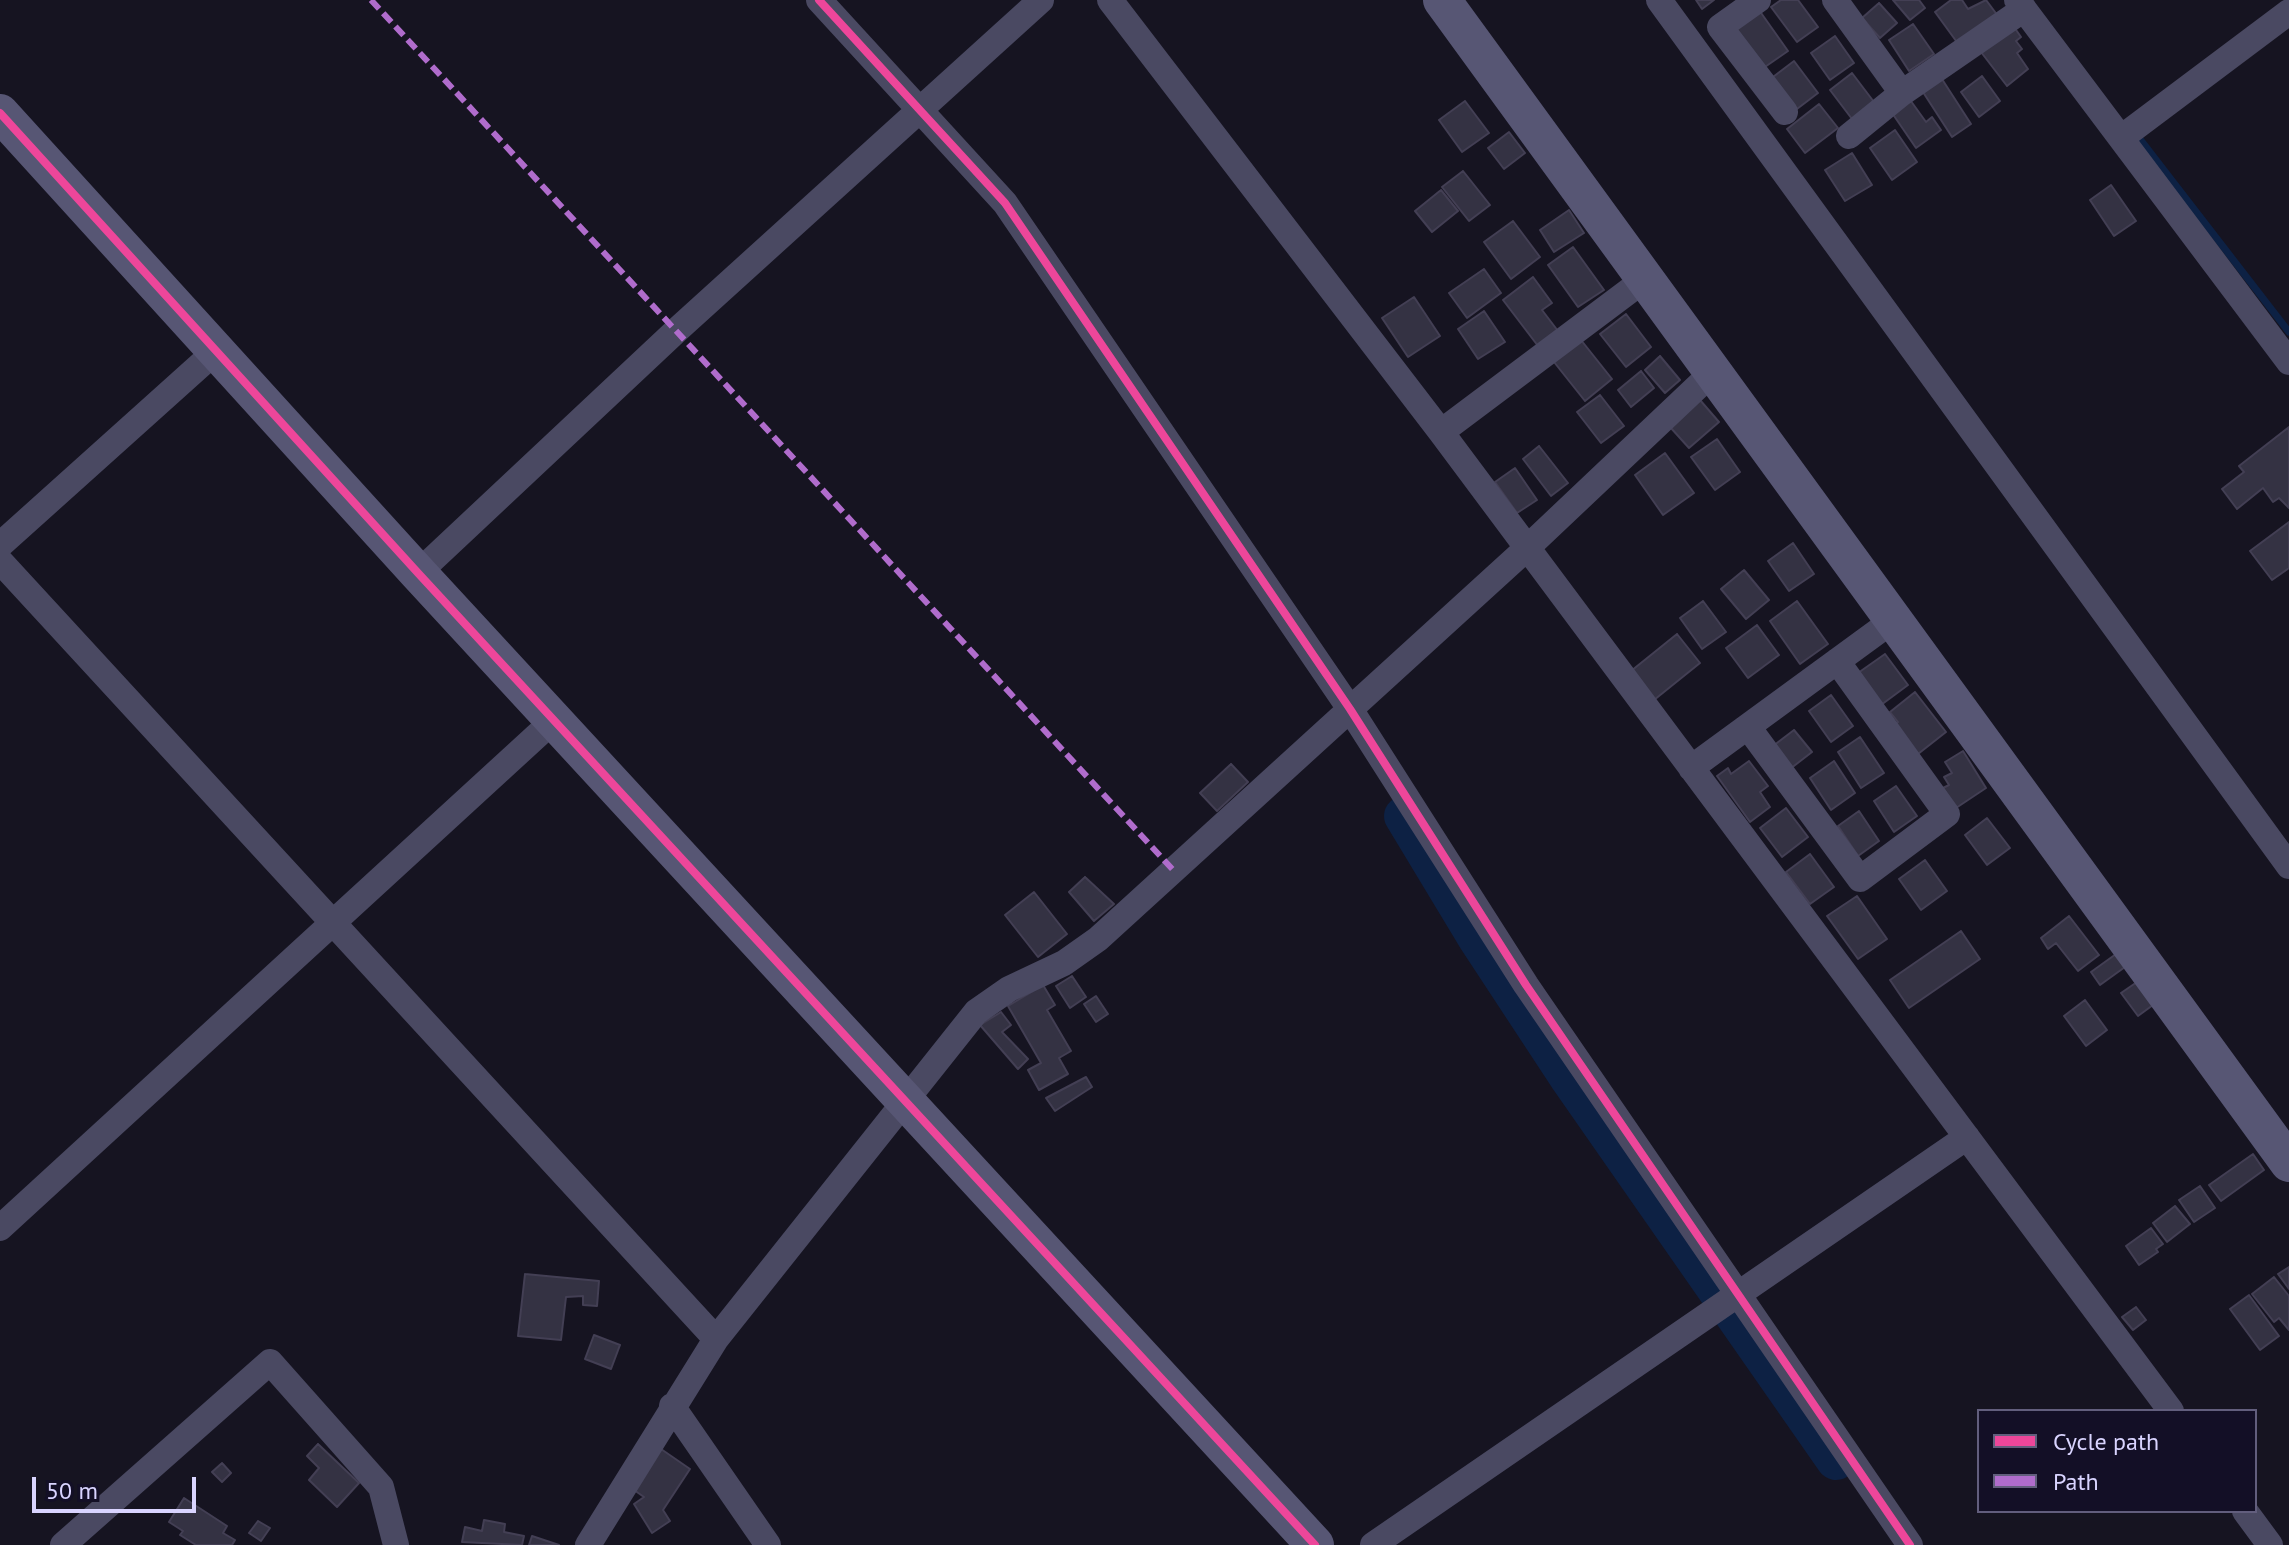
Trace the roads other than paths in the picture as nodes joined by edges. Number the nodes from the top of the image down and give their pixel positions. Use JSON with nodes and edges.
{"nodes":[{"id":1,"x":819,"y":0,"type":"edge"},
{"id":2,"x":1041,"y":0,"type":"edge"},
{"id":3,"x":1110,"y":0,"type":"edge"},
{"id":4,"x":1442,"y":0,"type":"edge"},
{"id":5,"x":1659,"y":0,"type":"edge"},
{"id":6,"x":1758,"y":0,"type":"edge"},
{"id":7,"x":1835,"y":0,"type":"edge"},
{"id":8,"x":2020,"y":5,"type":"edge"},
{"id":9,"x":2289,"y":12,"type":"edge"},
{"id":10,"x":1902,"y":93,"type":"junction"},
{"id":11,"x":921,"y":110,"type":"junction"},
{"id":12,"x":1785,"y":112,"type":"dead end"},
{"id":13,"x":0,"y":113,"type":"edge"},
{"id":14,"x":1849,"y":136,"type":"dead end"},
{"id":15,"x":2121,"y":138,"type":"junction"},
{"id":16,"x":1645,"y":279,"type":"junction"},
{"id":17,"x":216,"y":351,"type":"junction"},
{"id":18,"x":2289,"y":362,"type":"edge"},
{"id":19,"x":1713,"y":372,"type":"junction"},
{"id":20,"x":1441,"y":432,"type":"junction"},
{"id":21,"x":0,"y":545,"type":"edge"},
{"id":22,"x":1526,"y":549,"type":"junction"},
{"id":23,"x":0,"y":561,"type":"edge"},
{"id":24,"x":418,"y":573,"type":"junction"},
{"id":25,"x":1892,"y":621,"type":"junction"},
{"id":26,"x":1837,"y":661,"type":"junction"},
{"id":27,"x":1350,"y":709,"type":"junction"},
{"id":28,"x":554,"y":720,"type":"junction"},
{"id":29,"x":1748,"y":727,"type":"junction"},
{"id":30,"x":1691,"y":768,"type":"junction"},
{"id":31,"x":2289,"y":866,"type":"edge"},
{"id":32,"x":334,"y":923,"type":"junction"},
{"id":33,"x":906,"y":1099,"type":"junction"},
{"id":34,"x":1967,"y":1137,"type":"junction"},
{"id":35,"x":2289,"y":1163,"type":"edge"},
{"id":36,"x":0,"y":1228,"type":"edge"},
{"id":37,"x":1738,"y":1297,"type":"junction"},
{"id":38,"x":716,"y":1339,"type":"junction"},
{"id":39,"x":672,"y":1406,"type":"junction"},
{"id":40,"x":2170,"y":1409,"type":"edge"},
{"id":41,"x":2246,"y":1513,"type":"edge"},
{"id":42,"x":63,"y":1545,"type":"edge"},
{"id":43,"x":396,"y":1545,"type":"edge"},
{"id":44,"x":588,"y":1545,"type":"edge"},
{"id":45,"x":768,"y":1545,"type":"edge"},
{"id":46,"x":1315,"y":1545,"type":"edge"},
{"id":47,"x":1373,"y":1545,"type":"edge"},
{"id":48,"x":1910,"y":1545,"type":"edge"},
{"id":49,"x":2270,"y":1545,"type":"edge"}],
"edges":[{"from":1,"to":11,"type":"street"},
{"from":2,"to":11,"type":"street"},
{"from":3,"to":20,"type":"street"},
{"from":4,"to":16,"type":"street"},
{"from":5,"to":31,"type":"street"},
{"from":6,"to":12,"type":"street"},
{"from":7,"to":10,"type":"street"},
{"from":8,"to":10,"type":"street"},
{"from":8,"to":15,"type":"street"},
{"from":9,"to":15,"type":"street"},
{"from":10,"to":14,"type":"street"},
{"from":11,"to":24,"type":"street"},
{"from":11,"to":27,"type":"street"},
{"from":13,"to":17,"type":"street"},
{"from":15,"to":18,"type":"street"},
{"from":16,"to":19,"type":"street"},
{"from":16,"to":20,"type":"street"},
{"from":17,"to":21,"type":"street"},
{"from":17,"to":24,"type":"street"},
{"from":19,"to":22,"type":"street"},
{"from":19,"to":25,"type":"street"},
{"from":20,"to":22,"type":"street"},
{"from":22,"to":27,"type":"street"},
{"from":22,"to":30,"type":"street"},
{"from":23,"to":32,"type":"street"},
{"from":24,"to":28,"type":"street"},
{"from":25,"to":26,"type":"street"},
{"from":25,"to":35,"type":"street"},
{"from":26,"to":29,"type":"street"},
{"from":26,"to":29,"type":"street"},
{"from":27,"to":33,"type":"street"},
{"from":27,"to":37,"type":"street"},
{"from":28,"to":32,"type":"street"},
{"from":28,"to":33,"type":"street"},
{"from":29,"to":30,"type":"street"},
{"from":30,"to":34,"type":"street"},
{"from":32,"to":36,"type":"street"},
{"from":32,"to":38,"type":"street"},
{"from":33,"to":38,"type":"street"},
{"from":33,"to":46,"type":"street"},
{"from":34,"to":37,"type":"street"},
{"from":34,"to":40,"type":"street"},
{"from":37,"to":47,"type":"street"},
{"from":37,"to":48,"type":"street"},
{"from":38,"to":39,"type":"street"},
{"from":39,"to":44,"type":"street"},
{"from":39,"to":45,"type":"street"},
{"from":41,"to":49,"type":"street"},
{"from":42,"to":43,"type":"street"}]}
